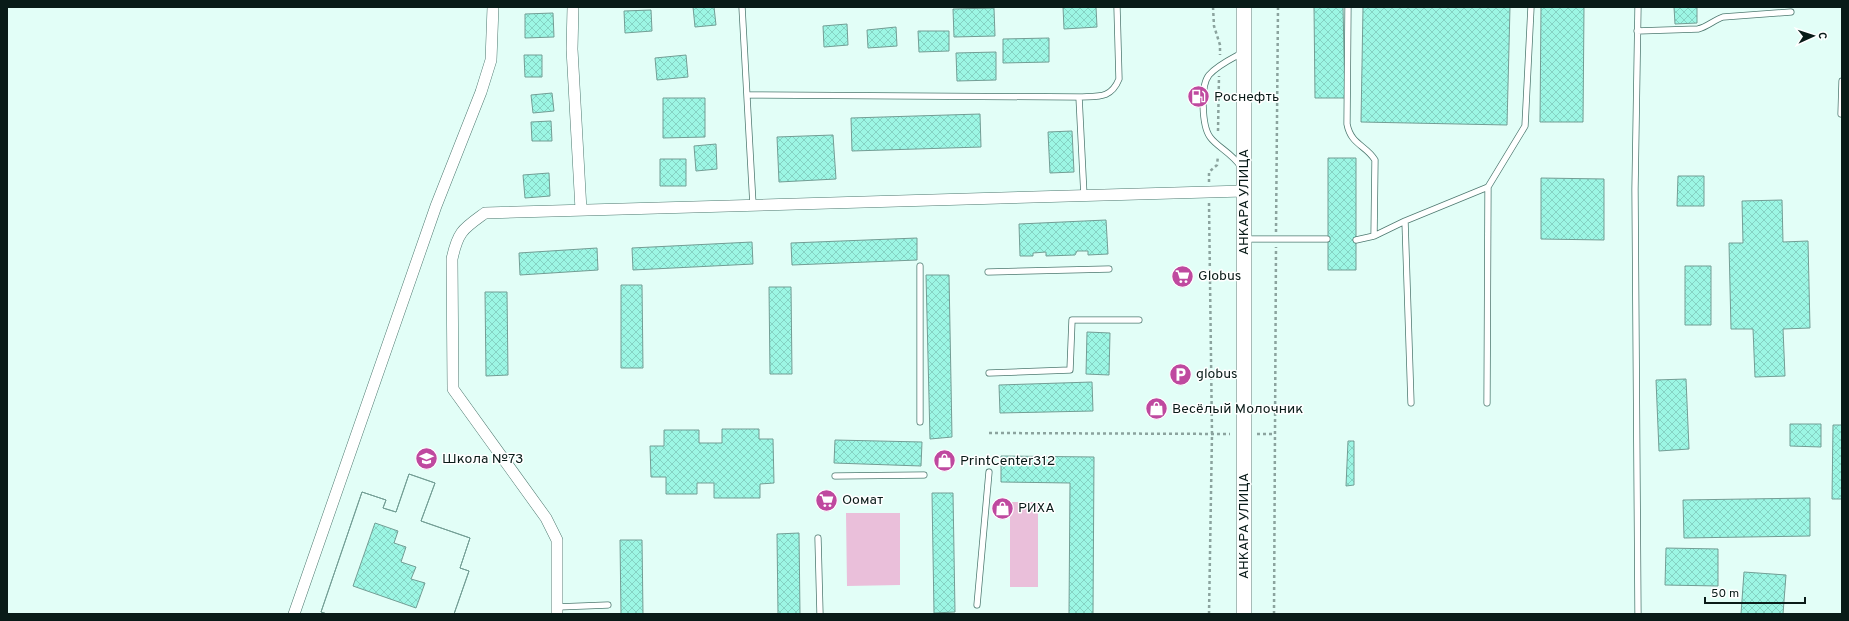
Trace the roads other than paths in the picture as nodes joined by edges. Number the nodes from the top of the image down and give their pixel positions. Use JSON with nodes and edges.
{"nodes":[{"id":1,"x":493,"y":7,"type":"edge"},
{"id":2,"x":573,"y":7,"type":"edge"},
{"id":3,"x":742,"y":7,"type":"edge"},
{"id":4,"x":1117,"y":7,"type":"edge"},
{"id":5,"x":1244,"y":7,"type":"edge"},
{"id":6,"x":1348,"y":7,"type":"edge"},
{"id":7,"x":1531,"y":7,"type":"edge"},
{"id":8,"x":1638,"y":7,"type":"edge"},
{"id":9,"x":1791,"y":12,"type":"dead end"},
{"id":10,"x":1637,"y":31,"type":"junction"},
{"id":11,"x":1244,"y":52,"type":"junction"},
{"id":12,"x":1842,"y":81,"type":"edge"},
{"id":13,"x":747,"y":95,"type":"junction"},
{"id":14,"x":1079,"y":97,"type":"junction"},
{"id":15,"x":1841,"y":114,"type":"edge"},
{"id":16,"x":1244,"y":184,"type":"junction"},
{"id":17,"x":1488,"y":187,"type":"junction"},
{"id":18,"x":1084,"y":196,"type":"junction"},
{"id":19,"x":753,"y":205,"type":"junction"},
{"id":20,"x":581,"y":210,"type":"junction"},
{"id":21,"x":1405,"y":221,"type":"junction"},
{"id":22,"x":1374,"y":236,"type":"junction"},
{"id":23,"x":1244,"y":238,"type":"junction"},
{"id":24,"x":1327,"y":239,"type":"dead end"},
{"id":25,"x":1356,"y":240,"type":"dead end"},
{"id":26,"x":920,"y":266,"type":"dead end"},
{"id":27,"x":1109,"y":269,"type":"dead end"},
{"id":28,"x":988,"y":272,"type":"dead end"},
{"id":29,"x":1139,"y":320,"type":"dead end"},
{"id":30,"x":989,"y":374,"type":"dead end"},
{"id":31,"x":1487,"y":403,"type":"dead end"},
{"id":32,"x":1411,"y":404,"type":"dead end"},
{"id":33,"x":920,"y":422,"type":"dead end"},
{"id":34,"x":989,"y":472,"type":"dead end"},
{"id":35,"x":924,"y":475,"type":"dead end"},
{"id":36,"x":835,"y":476,"type":"dead end"},
{"id":37,"x":818,"y":538,"type":"dead end"},
{"id":38,"x":608,"y":605,"type":"dead end"},
{"id":39,"x":977,"y":605,"type":"dead end"},
{"id":40,"x":557,"y":610,"type":"edge"},
{"id":41,"x":294,"y":614,"type":"edge"},
{"id":42,"x":820,"y":614,"type":"edge"},
{"id":43,"x":1244,"y":614,"type":"edge"},
{"id":44,"x":1638,"y":614,"type":"edge"}],
"edges":[{"from":1,"to":41,"type":"street"},
{"from":2,"to":20,"type":"street"},
{"from":3,"to":13,"type":"lane"},
{"from":4,"to":14,"type":"lane"},
{"from":5,"to":11,"type":"main road","name":"АНКАРА УЛИЦА"},
{"from":6,"to":22,"type":"lane"},
{"from":7,"to":17,"type":"lane"},
{"from":8,"to":10,"type":"lane"},
{"from":9,"to":10,"type":"lane"},
{"from":10,"to":44,"type":"lane"},
{"from":11,"to":16,"type":"main road","name":"АНКАРА УЛИЦА"},
{"from":11,"to":16,"type":"lane"},
{"from":12,"to":15,"type":"lane"},
{"from":13,"to":14,"type":"lane"},
{"from":13,"to":19,"type":"lane"},
{"from":14,"to":18,"type":"lane"},
{"from":16,"to":18,"type":"street"},
{"from":16,"to":23,"type":"main road","name":"АНКАРА УЛИЦА"},
{"from":17,"to":21,"type":"lane"},
{"from":17,"to":31,"type":"lane"},
{"from":18,"to":19,"type":"street"},
{"from":19,"to":20,"type":"street"},
{"from":20,"to":40,"type":"street"},
{"from":21,"to":22,"type":"lane"},
{"from":21,"to":32,"type":"lane"},
{"from":22,"to":25,"type":"lane"},
{"from":23,"to":24,"type":"lane"},
{"from":23,"to":43,"type":"main road","name":"АНКАРА УЛИЦА"},
{"from":26,"to":33,"type":"lane"},
{"from":27,"to":28,"type":"lane"},
{"from":29,"to":30,"type":"lane"},
{"from":34,"to":39,"type":"lane"},
{"from":35,"to":36,"type":"lane"},
{"from":37,"to":42,"type":"lane"},
{"from":38,"to":40,"type":"lane"}]}
